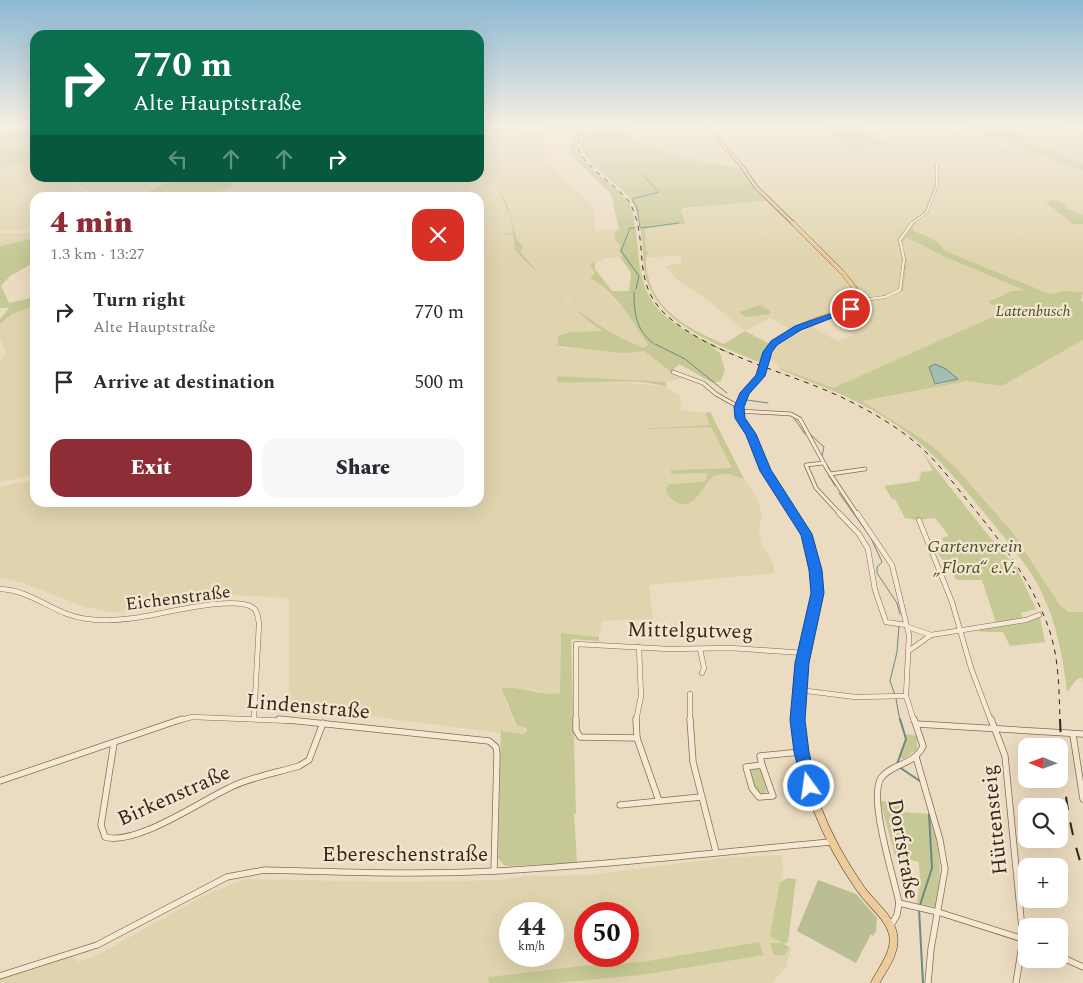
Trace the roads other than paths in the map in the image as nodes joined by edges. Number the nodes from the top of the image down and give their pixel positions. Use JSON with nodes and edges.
{"nodes":[{"id":1,"x":744,"y":170,"type":"edge"},
{"id":2,"x":937,"y":170,"type":"edge"},
{"id":3,"x":863,"y":300,"type":"junction"},
{"id":4,"x":673,"y":372,"type":"dead end"},
{"id":5,"x":739,"y":409,"type":"junction"},
{"id":6,"x":823,"y":463,"type":"junction"},
{"id":7,"x":865,"y":469,"type":"dead end"},
{"id":8,"x":830,"y":474,"type":"junction"},
{"id":9,"x":920,"y":520,"type":"dead end"},
{"id":10,"x":873,"y":540,"type":"junction"},
{"id":11,"x":864,"y":541,"type":"junction"},
{"id":12,"x":0,"y":589,"type":"edge"},
{"id":13,"x":1039,"y":615,"type":"dead end"},
{"id":14,"x":907,"y":626,"type":"junction"},
{"id":15,"x":960,"y":631,"type":"junction"},
{"id":16,"x":931,"y":635,"type":"junction"},
{"id":17,"x":639,"y":647,"type":"junction"},
{"id":18,"x":700,"y":649,"type":"junction"},
{"id":19,"x":910,"y":650,"type":"junction"},
{"id":20,"x":804,"y":653,"type":"junction"},
{"id":21,"x":702,"y":673,"type":"dead end"},
{"id":22,"x":799,"y":690,"type":"junction"},
{"id":23,"x":690,"y":694,"type":"dead end"},
{"id":24,"x":906,"y":696,"type":"junction"},
{"id":25,"x":254,"y":718,"type":"junction"},
{"id":26,"x":323,"y":723,"type":"junction"},
{"id":27,"x":917,"y":724,"type":"junction"},
{"id":28,"x":995,"y":727,"type":"junction"},
{"id":29,"x":1083,"y":734,"type":"edge"},
{"id":30,"x":1073,"y":735,"type":"junction"},
{"id":31,"x":637,"y":738,"type":"junction"},
{"id":32,"x":114,"y":743,"type":"junction"},
{"id":33,"x":801,"y":752,"type":"junction"},
{"id":34,"x":760,"y":756,"type":"joint"},
{"id":35,"x":916,"y":756,"type":"junction"},
{"id":36,"x":762,"y":765,"type":"junction"},
{"id":37,"x":0,"y":780,"type":"edge"},
{"id":38,"x":701,"y":797,"type":"junction"},
{"id":39,"x":1083,"y":799,"type":"edge"},
{"id":40,"x":659,"y":801,"type":"junction"},
{"id":41,"x":620,"y":805,"type":"dead end"},
{"id":42,"x":831,"y":842,"type":"junction"},
{"id":43,"x":716,"y":852,"type":"junction"},
{"id":44,"x":494,"y":871,"type":"junction"},
{"id":45,"x":899,"y":903,"type":"junction"},
{"id":46,"x":938,"y":912,"type":"junction"},
{"id":47,"x":1023,"y":918,"type":"edge"},
{"id":48,"x":890,"y":927,"type":"junction"},
{"id":49,"x":1018,"y":937,"type":"edge"},
{"id":50,"x":1068,"y":960,"type":"edge"},
{"id":51,"x":1083,"y":967,"type":"edge"},
{"id":52,"x":1019,"y":968,"type":"edge"},
{"id":53,"x":0,"y":976,"type":"edge"},
{"id":54,"x":875,"y":983,"type":"edge"},
{"id":55,"x":928,"y":983,"type":"edge"},
{"id":56,"x":1016,"y":983,"type":"edge"}],
"edges":[{"from":1,"to":3,"type":"main road"},
{"from":2,"to":3,"type":"street"},
{"from":3,"to":5,"type":"main road"},
{"from":4,"to":5,"type":"street"},
{"from":5,"to":6,"type":"street"},
{"from":5,"to":20,"type":"main road"},
{"from":6,"to":8,"type":"street"},
{"from":6,"to":11,"type":"street"},
{"from":7,"to":8,"type":"street"},
{"from":8,"to":10,"type":"street"},
{"from":9,"to":15,"type":"street","name":"Hüttensteig"},
{"from":10,"to":11,"type":"street"},
{"from":10,"to":14,"type":"street"},
{"from":11,"to":14,"type":"street"},
{"from":12,"to":25,"type":"street","name":"Eichenstraße"},
{"from":13,"to":15,"type":"street"},
{"from":14,"to":16,"type":"street"},
{"from":14,"to":19,"type":"street"},
{"from":15,"to":16,"type":"street"},
{"from":15,"to":28,"type":"street","name":"Hüttensteig"},
{"from":16,"to":19,"type":"street"},
{"from":17,"to":18,"type":"street","name":"Mittelgutweg"},
{"from":17,"to":31,"type":"street"},
{"from":17,"to":31,"type":"street","name":"Mittelgutweg"},
{"from":18,"to":20,"type":"street","name":"Mittelgutweg"},
{"from":18,"to":21,"type":"street"},
{"from":19,"to":24,"type":"street"},
{"from":20,"to":22,"type":"main road"},
{"from":22,"to":24,"type":"street"},
{"from":22,"to":33,"type":"main road"},
{"from":23,"to":38,"type":"street"},
{"from":24,"to":27,"type":"street"},
{"from":25,"to":26,"type":"street","name":"Lindenstraße"},
{"from":25,"to":32,"type":"street","name":"Lindenstraße"},
{"from":26,"to":32,"type":"street","name":"Birkenstraße"},
{"from":26,"to":44,"type":"street","name":"Lindenstraße"},
{"from":27,"to":28,"type":"street"},
{"from":27,"to":35,"type":"street"},
{"from":28,"to":30,"type":"street"},
{"from":28,"to":47,"type":"street","name":"Hüttensteig"},
{"from":29,"to":30,"type":"street"},
{"from":30,"to":39,"type":"street"},
{"from":31,"to":40,"type":"street"},
{"from":32,"to":37,"type":"street","name":"Lindenstraße"},
{"from":33,"to":34,"type":"street"},
{"from":33,"to":42,"type":"main road"},
{"from":34,"to":36,"type":"street"},
{"from":35,"to":45,"type":"street","name":"Dorfstraße"},
{"from":35,"to":46,"type":"street"},
{"from":36,"to":36,"type":"street"},
{"from":38,"to":40,"type":"street"},
{"from":38,"to":43,"type":"street"},
{"from":40,"to":41,"type":"street"},
{"from":42,"to":43,"type":"street","name":"Ebereschenstraße"},
{"from":42,"to":48,"type":"main road"},
{"from":43,"to":44,"type":"street","name":"Ebereschenstraße"},
{"from":44,"to":53,"type":"street","name":"Ebereschenstraße"},
{"from":45,"to":46,"type":"street"},
{"from":45,"to":48,"type":"street","name":"Dorfstraße"},
{"from":46,"to":49,"type":"street"},
{"from":46,"to":55,"type":"street"},
{"from":48,"to":54,"type":"main road"},
{"from":50,"to":51,"type":"street"},
{"from":52,"to":56,"type":"street","name":"Hüttensteig"}]}
